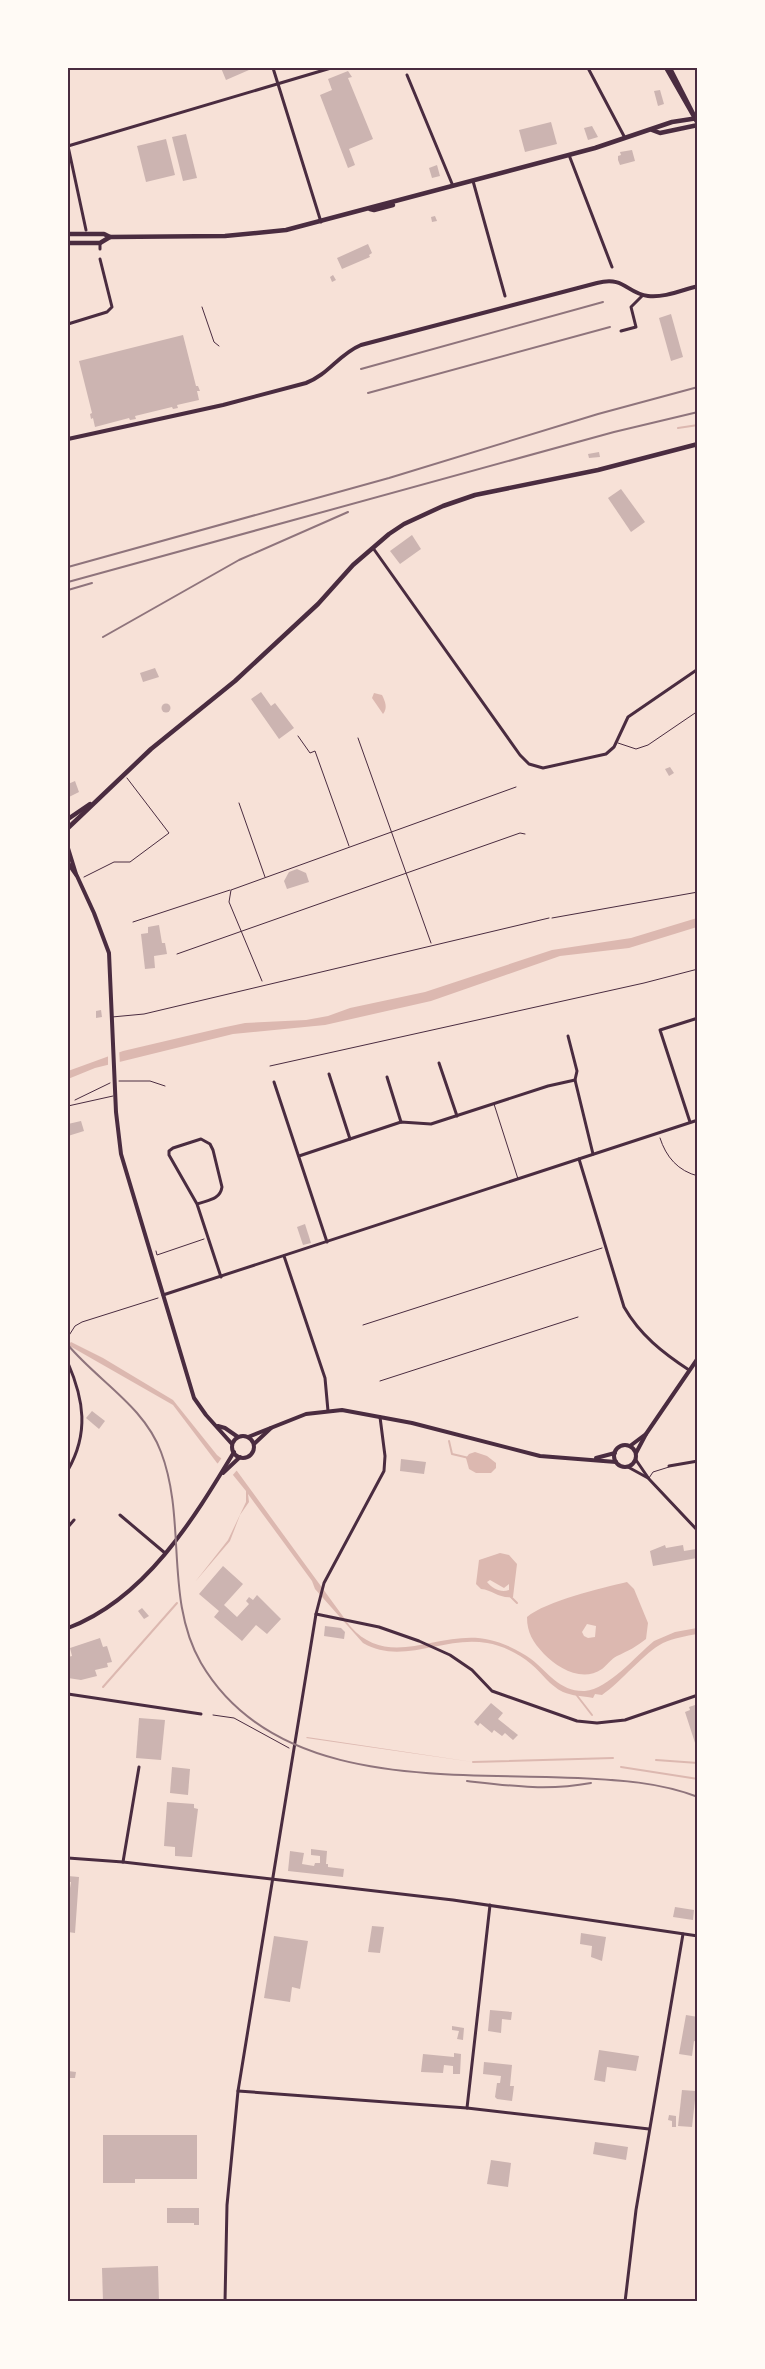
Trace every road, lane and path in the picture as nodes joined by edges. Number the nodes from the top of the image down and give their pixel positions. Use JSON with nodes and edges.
{"nodes":[{"id":1,"x":273,"y":68,"type":"edge"},
{"id":2,"x":331,"y":68,"type":"edge"},
{"id":3,"x":588,"y":68,"type":"edge"},
{"id":4,"x":668,"y":68,"type":"edge"},
{"id":5,"x":408,"y":76,"type":"dead end"},
{"id":6,"x":278,"y":83,"type":"junction"},
{"id":7,"x":696,"y":121,"type":"edge"},
{"id":8,"x":652,"y":130,"type":"junction"},
{"id":9,"x":625,"y":138,"type":"junction"},
{"id":10,"x":68,"y":146,"type":"edge"},
{"id":11,"x":570,"y":155,"type":"junction"},
{"id":12,"x":473,"y":181,"type":"junction"},
{"id":13,"x":453,"y":186,"type":"junction"},
{"id":14,"x":321,"y":222,"type":"junction"},
{"id":15,"x":86,"y":232,"type":"junction"},
{"id":16,"x":68,"y":234,"type":"edge"},
{"id":17,"x":110,"y":237,"type":"junction"},
{"id":18,"x":68,"y":243,"type":"edge"},
{"id":19,"x":86,"y":243,"type":"junction"},
{"id":20,"x":100,"y":243,"type":"junction"},
{"id":21,"x":100,"y":249,"type":"dead end"},
{"id":22,"x":100,"y":259,"type":"dead end"},
{"id":23,"x":612,"y":267,"type":"dead end"},
{"id":24,"x":698,"y":286,"type":"edge"},
{"id":25,"x":643,"y":295,"type":"junction"},
{"id":26,"x":505,"y":296,"type":"dead end"},
{"id":27,"x":202,"y":306,"type":"dead end"},
{"id":28,"x":68,"y":324,"type":"edge"},
{"id":29,"x":621,"y":331,"type":"dead end"},
{"id":30,"x":219,"y":346,"type":"dead end"},
{"id":31,"x":68,"y":439,"type":"edge"},
{"id":32,"x":698,"y":444,"type":"edge"},
{"id":33,"x":373,"y":548,"type":"junction"},
{"id":34,"x":698,"y":669,"type":"edge"},
{"id":35,"x":698,"y":711,"type":"edge"},
{"id":36,"x":298,"y":736,"type":"dead end"},
{"id":37,"x":358,"y":738,"type":"dead end"},
{"id":38,"x":616,"y":742,"type":"junction"},
{"id":39,"x":124,"y":774,"type":"junction"},
{"id":40,"x":516,"y":787,"type":"dead end"},
{"id":41,"x":95,"y":800,"type":"junction"},
{"id":42,"x":239,"y":802,"type":"dead end"},
{"id":43,"x":68,"y":819,"type":"edge"},
{"id":44,"x":68,"y":828,"type":"edge"},
{"id":45,"x":391,"y":833,"type":"junction"},
{"id":46,"x":525,"y":834,"type":"dead end"},
{"id":47,"x":68,"y":848,"type":"edge"},
{"id":48,"x":350,"y":848,"type":"junction"},
{"id":49,"x":68,"y":863,"type":"edge"},
{"id":50,"x":406,"y":874,"type":"junction"},
{"id":51,"x":266,"y":877,"type":"junction"},
{"id":52,"x":78,"y":878,"type":"junction"},
{"id":53,"x":234,"y":889,"type":"junction"},
{"id":54,"x":698,"y":892,"type":"edge"},
{"id":55,"x":549,"y":918,"type":"joint"},
{"id":56,"x":133,"y":922,"type":"dead end"},
{"id":57,"x":241,"y":931,"type":"junction"},
{"id":58,"x":432,"y":946,"type":"junction"},
{"id":59,"x":177,"y":954,"type":"dead end"},
{"id":60,"x":698,"y":969,"type":"edge"},
{"id":61,"x":264,"y":987,"type":"junction"},
{"id":62,"x":112,"y":1018,"type":"junction"},
{"id":63,"x":698,"y":1018,"type":"edge"},
{"id":64,"x":568,"y":1036,"type":"dead end"},
{"id":65,"x":439,"y":1063,"type":"dead end"},
{"id":66,"x":270,"y":1066,"type":"dead end"},
{"id":67,"x":329,"y":1074,"type":"dead end"},
{"id":68,"x":387,"y":1077,"type":"dead end"},
{"id":69,"x":575,"y":1080,"type":"junction"},
{"id":70,"x":274,"y":1082,"type":"dead end"},
{"id":71,"x":115,"y":1094,"type":"junction"},
{"id":72,"x":494,"y":1104,"type":"junction"},
{"id":73,"x":68,"y":1106,"type":"edge"},
{"id":74,"x":457,"y":1116,"type":"junction"},
{"id":75,"x":698,"y":1120,"type":"edge"},
{"id":76,"x":402,"y":1122,"type":"junction"},
{"id":77,"x":690,"y":1122,"type":"junction"},
{"id":78,"x":659,"y":1133,"type":"junction"},
{"id":79,"x":350,"y":1139,"type":"junction"},
{"id":80,"x":593,"y":1154,"type":"junction"},
{"id":81,"x":299,"y":1156,"type":"junction"},
{"id":82,"x":579,"y":1159,"type":"junction"},
{"id":83,"x":698,"y":1176,"type":"edge"},
{"id":84,"x":518,"y":1179,"type":"junction"},
{"id":85,"x":197,"y":1204,"type":"junction"},
{"id":86,"x":208,"y":1238,"type":"junction"},
{"id":87,"x":327,"y":1242,"type":"junction"},
{"id":88,"x":605,"y":1247,"type":"junction"},
{"id":89,"x":156,"y":1251,"type":"dead end"},
{"id":90,"x":284,"y":1256,"type":"junction"},
{"id":91,"x":221,"y":1276,"type":"junction"},
{"id":92,"x":163,"y":1295,"type":"junction"},
{"id":93,"x":578,"y":1317,"type":"dead end"},
{"id":94,"x":363,"y":1325,"type":"dead end"},
{"id":95,"x":68,"y":1337,"type":"edge"},
{"id":96,"x":698,"y":1358,"type":"edge"},
{"id":97,"x":68,"y":1363,"type":"edge"},
{"id":98,"x":689,"y":1370,"type":"junction"},
{"id":99,"x":380,"y":1381,"type":"dead end"},
{"id":100,"x":328,"y":1411,"type":"junction"},
{"id":101,"x":380,"y":1416,"type":"junction"},
{"id":102,"x":218,"y":1426,"type":"junction"},
{"id":103,"x":273,"y":1426,"type":"junction"},
{"id":104,"x":646,"y":1434,"type":"junction"},
{"id":105,"x":238,"y":1437,"type":"junction"},
{"id":106,"x":248,"y":1437,"type":"junction"},
{"id":107,"x":232,"y":1444,"type":"junction"},
{"id":108,"x":254,"y":1444,"type":"junction"},
{"id":109,"x":630,"y":1446,"type":"junction"},
{"id":110,"x":234,"y":1452,"type":"junction"},
{"id":111,"x":615,"y":1453,"type":"junction"},
{"id":112,"x":636,"y":1453,"type":"junction"},
{"id":113,"x":240,"y":1457,"type":"junction"},
{"id":114,"x":594,"y":1459,"type":"junction"},
{"id":115,"x":636,"y":1460,"type":"junction"},
{"id":116,"x":698,"y":1461,"type":"edge"},
{"id":117,"x":616,"y":1462,"type":"junction"},
{"id":118,"x":669,"y":1466,"type":"joint"},
{"id":119,"x":628,"y":1467,"type":"junction"},
{"id":120,"x":68,"y":1470,"type":"edge"},
{"id":121,"x":222,"y":1475,"type":"junction"},
{"id":122,"x":649,"y":1479,"type":"junction"},
{"id":123,"x":120,"y":1515,"type":"dead end"},
{"id":124,"x":74,"y":1520,"type":"dead end"},
{"id":125,"x":68,"y":1527,"type":"edge"},
{"id":126,"x":698,"y":1531,"type":"edge"},
{"id":127,"x":165,"y":1553,"type":"junction"},
{"id":128,"x":316,"y":1614,"type":"junction"},
{"id":129,"x":68,"y":1628,"type":"edge"},
{"id":130,"x":68,"y":1694,"type":"edge"},
{"id":131,"x":698,"y":1695,"type":"edge"},
{"id":132,"x":201,"y":1714,"type":"dead end"},
{"id":133,"x":213,"y":1715,"type":"dead end"},
{"id":134,"x":294,"y":1750,"type":"junction"},
{"id":135,"x":139,"y":1767,"type":"dead end"},
{"id":136,"x":68,"y":1858,"type":"edge"},
{"id":137,"x":123,"y":1862,"type":"junction"},
{"id":138,"x":272,"y":1879,"type":"junction"},
{"id":139,"x":490,"y":1905,"type":"junction"},
{"id":140,"x":683,"y":1934,"type":"junction"},
{"id":141,"x":698,"y":1936,"type":"edge"},
{"id":142,"x":238,"y":2091,"type":"junction"},
{"id":143,"x":467,"y":2108,"type":"junction"},
{"id":144,"x":649,"y":2129,"type":"junction"},
{"id":145,"x":224,"y":2302,"type":"edge"},
{"id":146,"x":625,"y":2302,"type":"edge"}],
"edges":[{"from":1,"to":6,"type":"street"},
{"from":2,"to":6,"type":"street"},
{"from":3,"to":9,"type":"street"},
{"from":4,"to":7,"type":"street"},
{"from":5,"to":13,"type":"street"},
{"from":6,"to":10,"type":"street"},
{"from":6,"to":14,"type":"street"},
{"from":7,"to":8,"type":"main road"},
{"from":7,"to":8,"type":"main road"},
{"from":8,"to":9,"type":"main road"},
{"from":9,"to":11,"type":"main road"},
{"from":10,"to":15,"type":"street"},
{"from":11,"to":12,"type":"main road"},
{"from":11,"to":23,"type":"street"},
{"from":12,"to":13,"type":"main road"},
{"from":12,"to":26,"type":"street"},
{"from":13,"to":14,"type":"main road"},
{"from":14,"to":17,"type":"main road"},
{"from":15,"to":16,"type":"main road"},
{"from":15,"to":17,"type":"main road"},
{"from":15,"to":19,"type":"street"},
{"from":17,"to":20,"type":"main road"},
{"from":18,"to":19,"type":"main road"},
{"from":19,"to":20,"type":"main road"},
{"from":20,"to":21,"type":"street"},
{"from":22,"to":28,"type":"street"},
{"from":24,"to":25,"type":"street"},
{"from":25,"to":29,"type":"street"},
{"from":25,"to":31,"type":"street"},
{"from":27,"to":30,"type":"path"},
{"from":32,"to":33,"type":"main road"},
{"from":33,"to":38,"type":"street"},
{"from":33,"to":39,"type":"main road"},
{"from":34,"to":38,"type":"street"},
{"from":35,"to":38,"type":"lane"},
{"from":36,"to":48,"type":"path"},
{"from":37,"to":45,"type":"path"},
{"from":39,"to":41,"type":"main road"},
{"from":39,"to":52,"type":"path"},
{"from":40,"to":45,"type":"path"},
{"from":41,"to":43,"type":"main road"},
{"from":41,"to":44,"type":"main road"},
{"from":42,"to":51,"type":"path"},
{"from":45,"to":48,"type":"path"},
{"from":45,"to":50,"type":"path"},
{"from":46,"to":50,"type":"path"},
{"from":47,"to":52,"type":"street"},
{"from":48,"to":51,"type":"path"},
{"from":49,"to":52,"type":"street"},
{"from":50,"to":57,"type":"path"},
{"from":50,"to":58,"type":"path"},
{"from":51,"to":53,"type":"path"},
{"from":52,"to":62,"type":"street"},
{"from":53,"to":56,"type":"path"},
{"from":53,"to":57,"type":"path"},
{"from":54,"to":55,"type":"path"},
{"from":55,"to":58,"type":"lane"},
{"from":57,"to":59,"type":"path"},
{"from":57,"to":61,"type":"path"},
{"from":58,"to":61,"type":"lane"},
{"from":60,"to":66,"type":"path"},
{"from":61,"to":62,"type":"lane"},
{"from":62,"to":71,"type":"street"},
{"from":63,"to":77,"type":"street"},
{"from":64,"to":69,"type":"street"},
{"from":65,"to":74,"type":"street"},
{"from":67,"to":79,"type":"street"},
{"from":68,"to":76,"type":"street"},
{"from":69,"to":72,"type":"street"},
{"from":69,"to":80,"type":"street"},
{"from":70,"to":81,"type":"street"},
{"from":71,"to":73,"type":"lane"},
{"from":71,"to":92,"type":"street"},
{"from":72,"to":74,"type":"street"},
{"from":72,"to":84,"type":"lane"},
{"from":74,"to":76,"type":"street"},
{"from":75,"to":77,"type":"street"},
{"from":76,"to":79,"type":"street"},
{"from":77,"to":78,"type":"street"},
{"from":78,"to":80,"type":"street"},
{"from":78,"to":83,"type":"path"},
{"from":79,"to":81,"type":"street"},
{"from":80,"to":82,"type":"street"},
{"from":81,"to":87,"type":"street"},
{"from":82,"to":84,"type":"street"},
{"from":82,"to":88,"type":"street"},
{"from":84,"to":87,"type":"street"},
{"from":85,"to":85,"type":"street"},
{"from":85,"to":86,"type":"street"},
{"from":86,"to":89,"type":"path"},
{"from":86,"to":91,"type":"street"},
{"from":87,"to":90,"type":"street"},
{"from":88,"to":94,"type":"path"},
{"from":88,"to":98,"type":"street"},
{"from":90,"to":91,"type":"street"},
{"from":90,"to":100,"type":"street"},
{"from":91,"to":92,"type":"street"},
{"from":92,"to":95,"type":"path"},
{"from":92,"to":102,"type":"street"},
{"from":93,"to":99,"type":"path"},
{"from":96,"to":98,"type":"street"},
{"from":97,"to":120,"type":"street"},
{"from":98,"to":104,"type":"street"},
{"from":100,"to":101,"type":"street"},
{"from":100,"to":103,"type":"street"},
{"from":101,"to":114,"type":"street"},
{"from":101,"to":128,"type":"street"},
{"from":102,"to":105,"type":"street"},
{"from":102,"to":107,"type":"street"},
{"from":103,"to":106,"type":"street"},
{"from":103,"to":108,"type":"street"},
{"from":104,"to":109,"type":"street"},
{"from":104,"to":112,"type":"street"},
{"from":105,"to":106,"type":"street"},
{"from":105,"to":107,"type":"street"},
{"from":106,"to":108,"type":"street"},
{"from":107,"to":110,"type":"street"},
{"from":108,"to":113,"type":"street"},
{"from":109,"to":111,"type":"street"},
{"from":109,"to":112,"type":"street"},
{"from":110,"to":113,"type":"street"},
{"from":110,"to":121,"type":"street"},
{"from":111,"to":114,"type":"street"},
{"from":111,"to":117,"type":"street"},
{"from":112,"to":115,"type":"street"},
{"from":113,"to":121,"type":"street"},
{"from":114,"to":117,"type":"street"},
{"from":115,"to":119,"type":"street"},
{"from":115,"to":122,"type":"street"},
{"from":116,"to":118,"type":"street"},
{"from":117,"to":119,"type":"street"},
{"from":118,"to":122,"type":"lane"},
{"from":119,"to":122,"type":"street"},
{"from":121,"to":127,"type":"street"},
{"from":122,"to":126,"type":"street"},
{"from":123,"to":127,"type":"street"},
{"from":124,"to":125,"type":"street"},
{"from":127,"to":129,"type":"street"},
{"from":128,"to":131,"type":"street"},
{"from":128,"to":134,"type":"street"},
{"from":130,"to":132,"type":"street"},
{"from":133,"to":134,"type":"path"},
{"from":134,"to":138,"type":"street"},
{"from":135,"to":137,"type":"street"},
{"from":136,"to":137,"type":"street"},
{"from":137,"to":138,"type":"street"},
{"from":138,"to":139,"type":"street"},
{"from":138,"to":142,"type":"street"},
{"from":139,"to":140,"type":"street"},
{"from":139,"to":143,"type":"street"},
{"from":140,"to":141,"type":"street"},
{"from":140,"to":144,"type":"street"},
{"from":142,"to":143,"type":"street"},
{"from":142,"to":145,"type":"street"},
{"from":143,"to":144,"type":"street"},
{"from":144,"to":146,"type":"street"}]}
